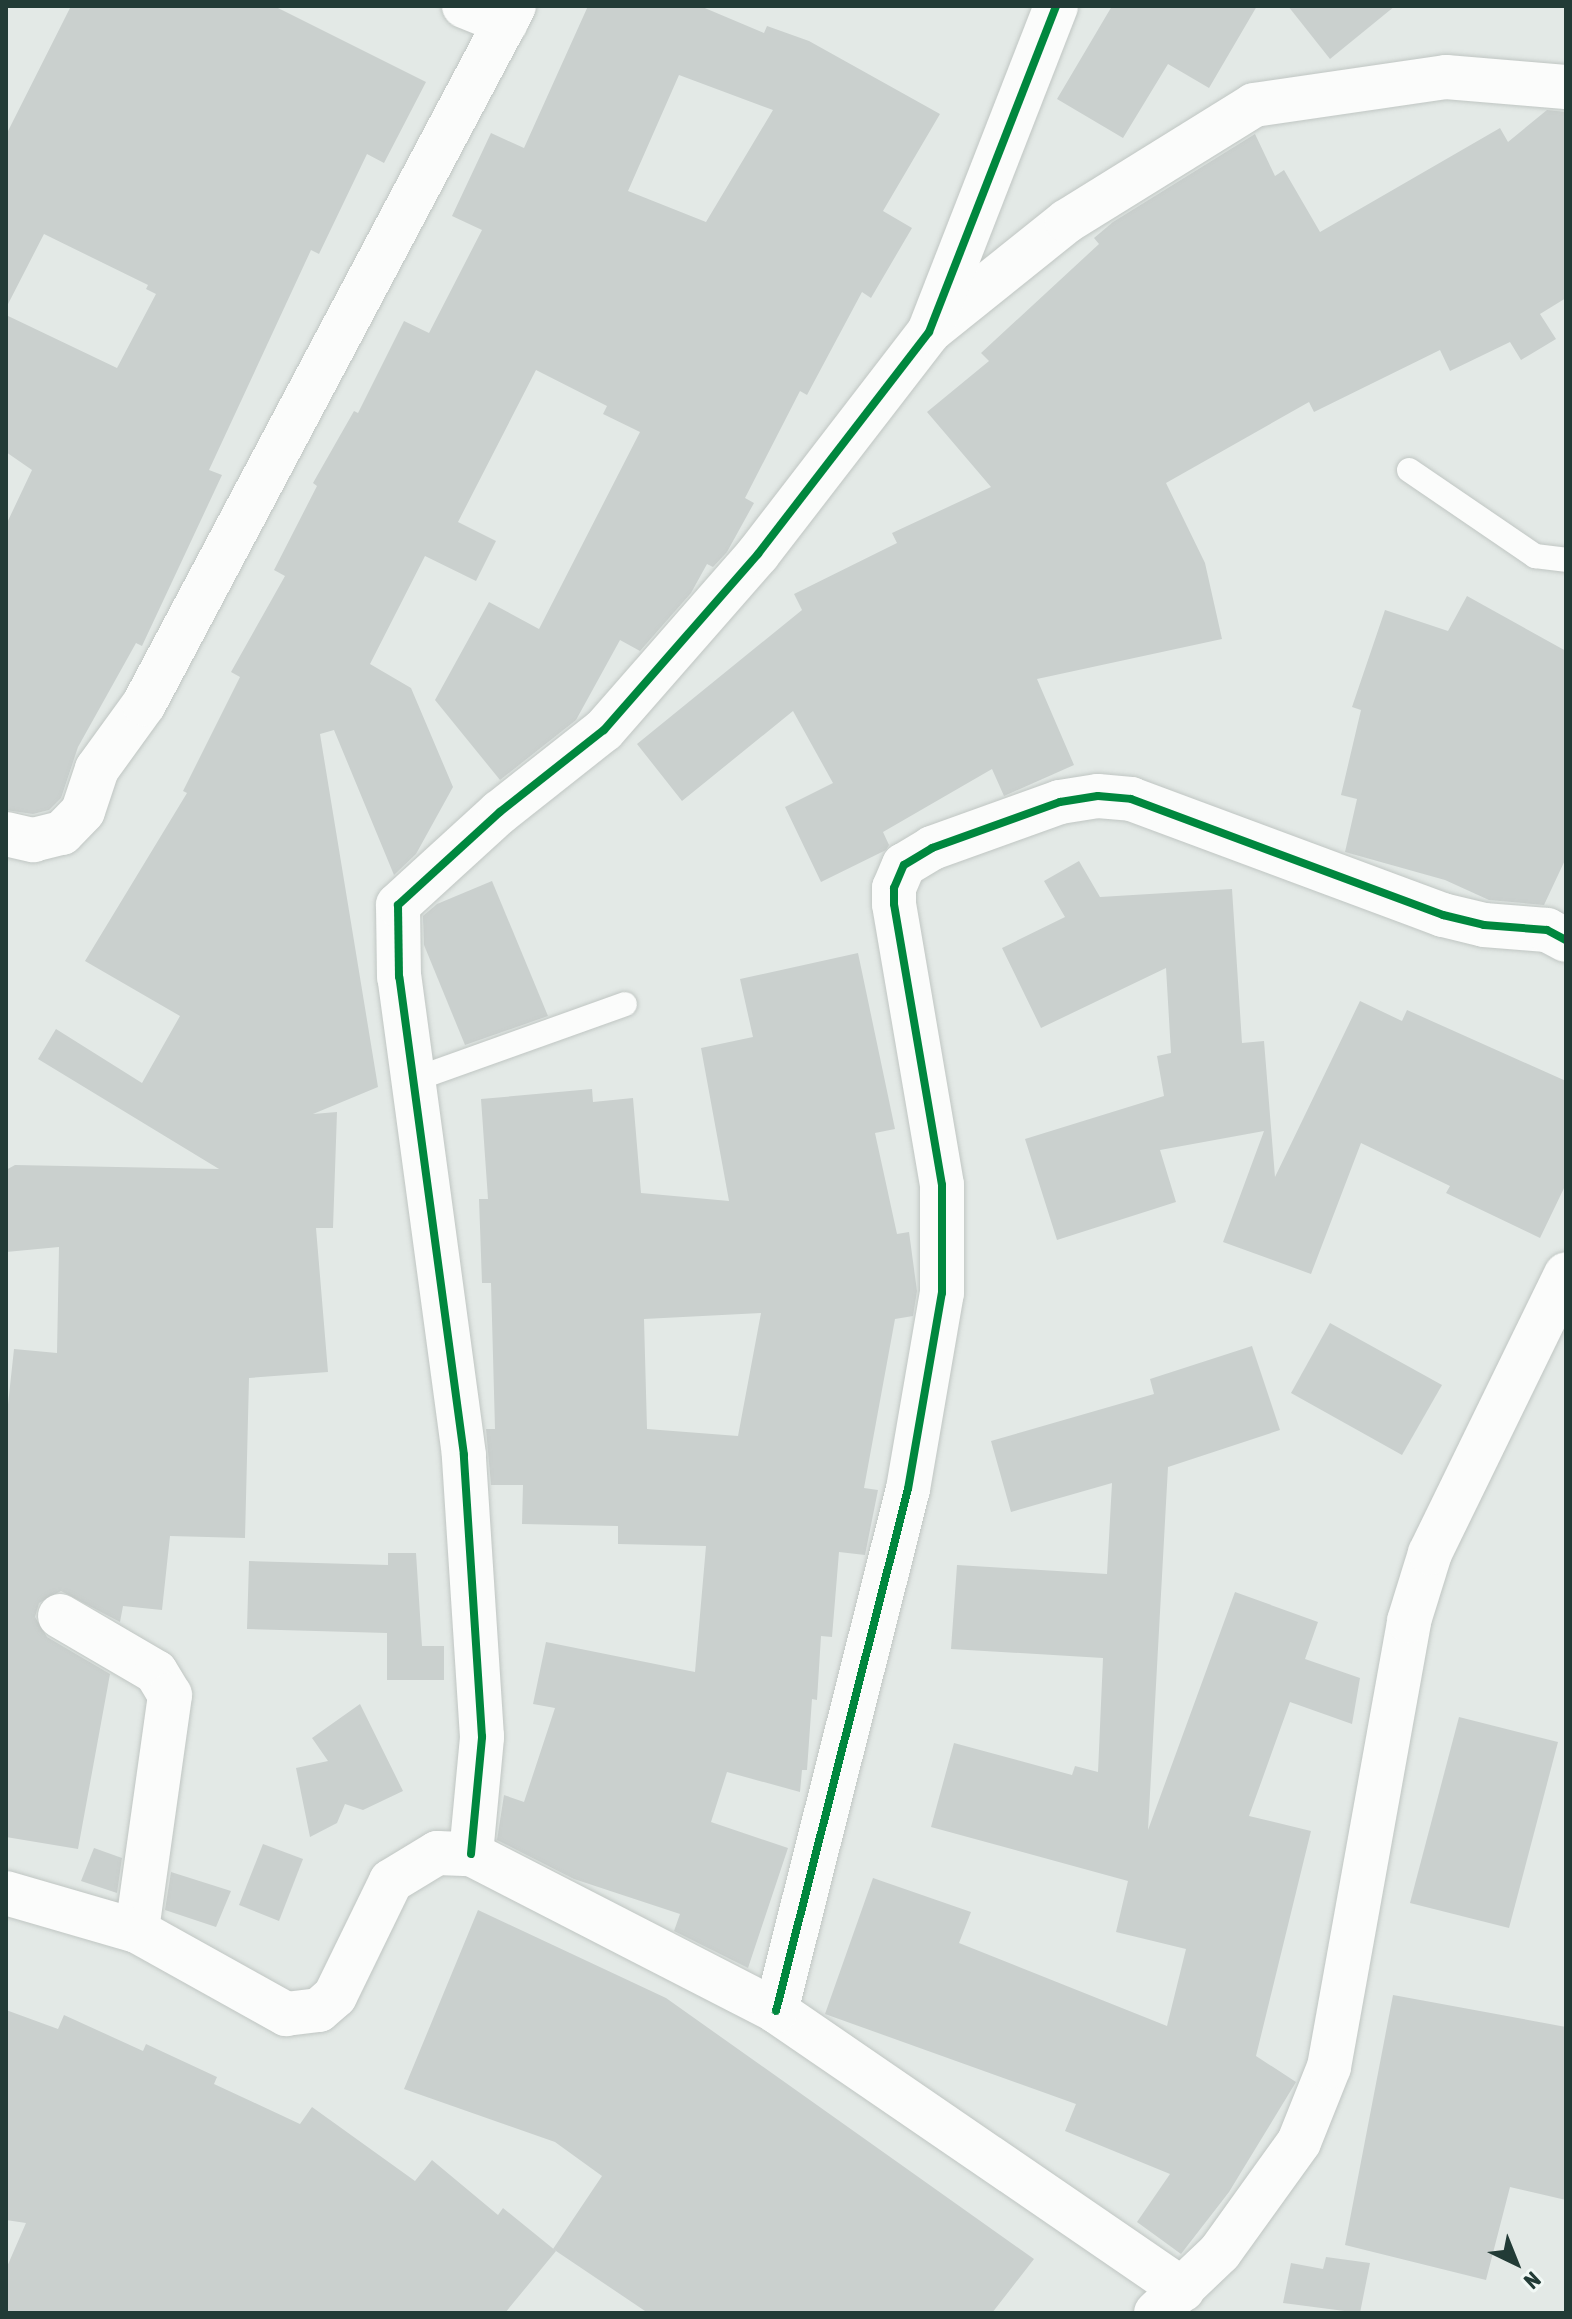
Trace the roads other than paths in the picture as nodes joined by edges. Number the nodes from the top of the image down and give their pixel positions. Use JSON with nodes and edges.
{"nodes":[{"id":1,"x":464,"y":6,"type":"edge"},
{"id":2,"x":1056,"y":6,"type":"edge"},
{"id":3,"x":510,"y":14,"type":"edge"},
{"id":4,"x":1566,"y":87,"type":"edge"},
{"id":5,"x":929,"y":332,"type":"junction"},
{"id":6,"x":1409,"y":470,"type":"dead end"},
{"id":7,"x":1566,"y":560,"type":"edge"},
{"id":8,"x":6,"y":834,"type":"edge"},
{"id":9,"x":1566,"y":940,"type":"edge"},
{"id":10,"x":625,"y":1004,"type":"dead end"},
{"id":11,"x":413,"y":1080,"type":"junction"},
{"id":12,"x":1566,"y":1274,"type":"edge"},
{"id":13,"x":60,"y":1616,"type":"dead end"},
{"id":14,"x":471,"y":1854,"type":"junction"},
{"id":15,"x":6,"y":1893,"type":"edge"},
{"id":16,"x":137,"y":1931,"type":"junction"},
{"id":17,"x":776,"y":2011,"type":"junction"},
{"id":18,"x":1169,"y":2302,"type":"edge"}],
"edges":[{"from":1,"to":3,"type":"street"},
{"from":2,"to":5,"type":"street"},
{"from":3,"to":8,"type":"street"},
{"from":4,"to":5,"type":"street"},
{"from":5,"to":11,"type":"street"},
{"from":6,"to":7,"type":"lane"},
{"from":9,"to":17,"type":"street"},
{"from":10,"to":11,"type":"lane"},
{"from":11,"to":14,"type":"street"},
{"from":12,"to":18,"type":"street"},
{"from":13,"to":16,"type":"street"},
{"from":14,"to":16,"type":"street"},
{"from":14,"to":17,"type":"street"},
{"from":15,"to":16,"type":"street"},
{"from":17,"to":18,"type":"street"}]}
